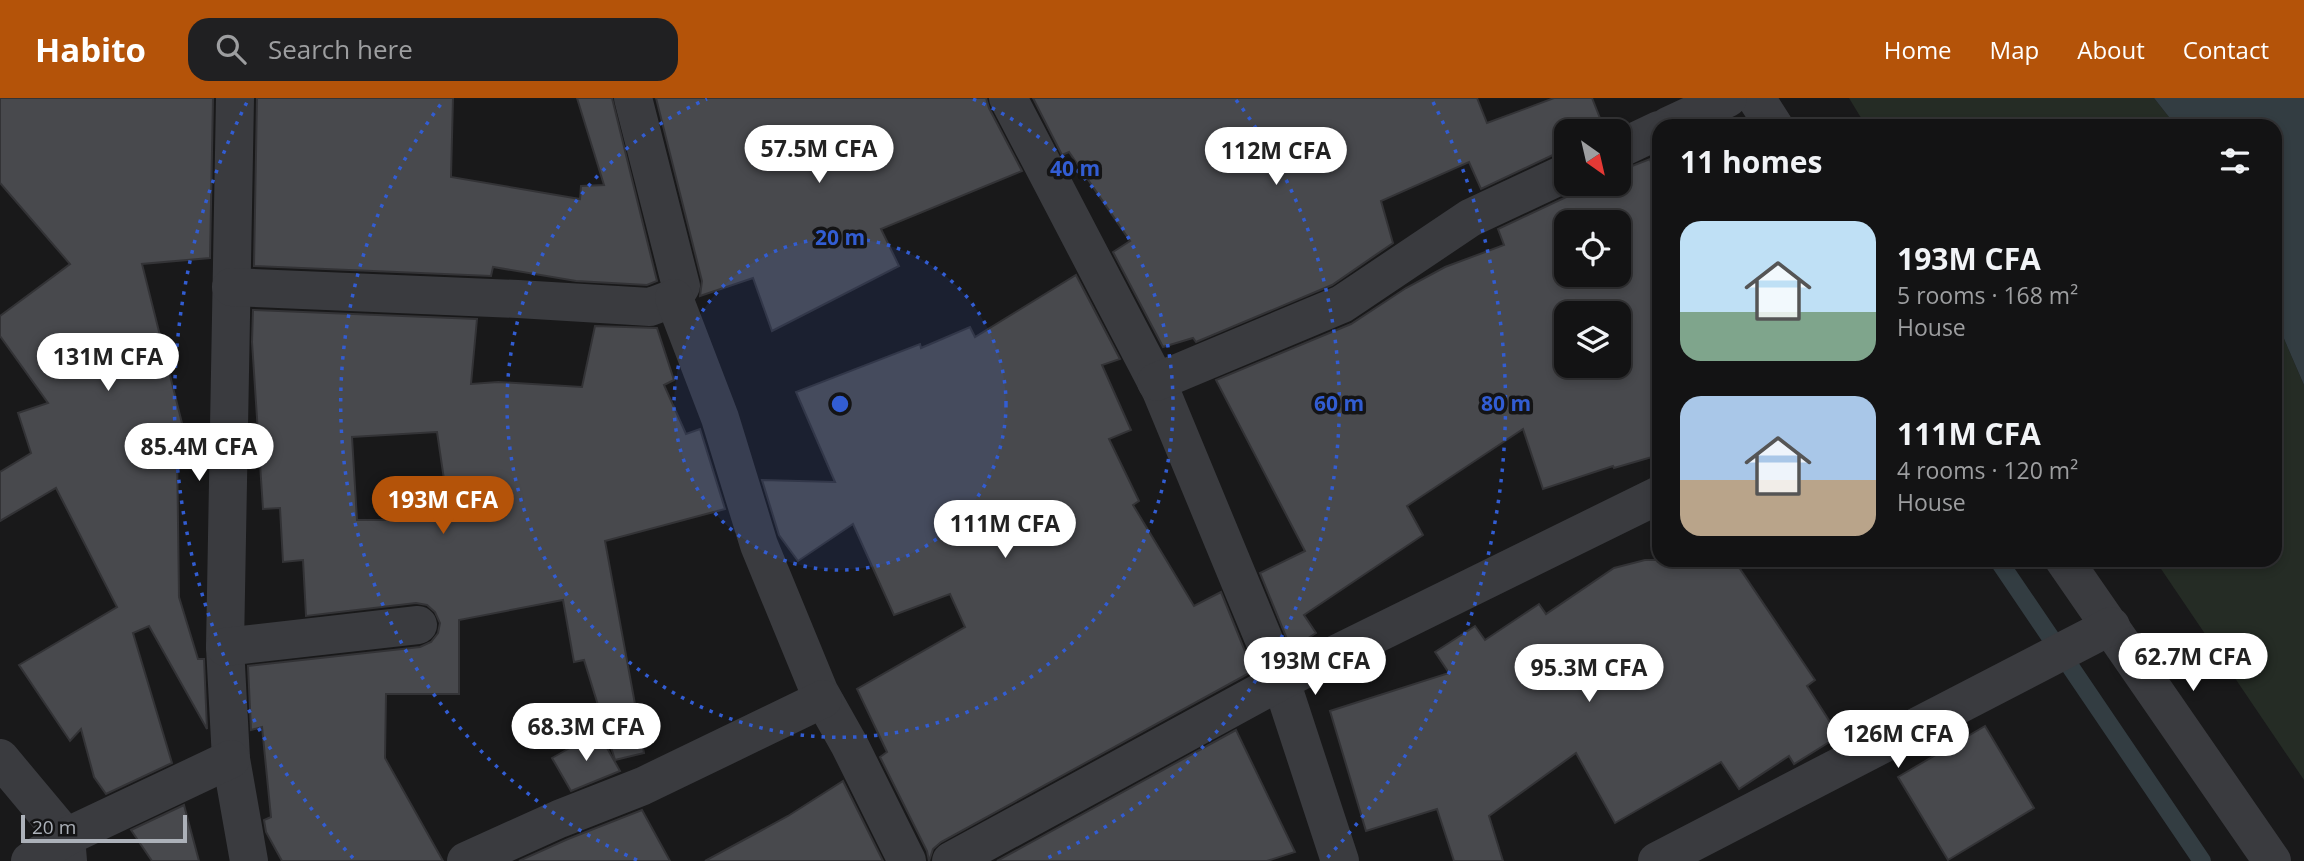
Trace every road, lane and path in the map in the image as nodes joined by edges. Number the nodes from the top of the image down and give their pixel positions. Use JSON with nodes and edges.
{"nodes":[{"id":1,"x":235,"y":98,"type":"edge"},
{"id":2,"x":633,"y":98,"type":"edge"},
{"id":3,"x":1008,"y":98,"type":"edge"},
{"id":4,"x":1728,"y":98,"type":"edge"},
{"id":5,"x":1756,"y":98,"type":"edge"},
{"id":6,"x":1683,"y":119,"type":"edge"},
{"id":7,"x":1770,"y":119,"type":"edge"},
{"id":8,"x":1652,"y":133,"type":"edge"},
{"id":9,"x":1631,"y":143,"type":"edge"},
{"id":10,"x":1554,"y":179,"type":"edge"},
{"id":11,"x":231,"y":287,"type":"junction"},
{"id":12,"x":674,"y":298,"type":"junction"},
{"id":13,"x":1156,"y":382,"type":"junction"},
{"id":14,"x":1652,"y":498,"type":"edge"},
{"id":15,"x":2069,"y":567,"type":"edge"},
{"id":16,"x":418,"y":625,"type":"dead end"},
{"id":17,"x":2111,"y":626,"type":"junction"},
{"id":18,"x":225,"y":648,"type":"junction"},
{"id":19,"x":1281,"y":681,"type":"junction"},
{"id":20,"x":823,"y":699,"type":"junction"},
{"id":21,"x":0,"y":758,"type":"edge"},
{"id":22,"x":231,"y":759,"type":"junction"},
{"id":23,"x":67,"y":849,"type":"edge"},
{"id":24,"x":2265,"y":859,"type":"edge"},
{"id":25,"x":30,"y":861,"type":"edge"},
{"id":26,"x":249,"y":861,"type":"edge"},
{"id":27,"x":466,"y":861,"type":"edge"},
{"id":28,"x":907,"y":861,"type":"edge"},
{"id":29,"x":951,"y":861,"type":"edge"},
{"id":30,"x":1340,"y":861,"type":"edge"},
{"id":31,"x":1657,"y":861,"type":"edge"}],
"edges":[{"from":1,"to":11,"type":"street"},
{"from":2,"to":12,"type":"street"},
{"from":3,"to":13,"type":"street"},
{"from":4,"to":6,"type":"street"},
{"from":5,"to":7,"type":"street"},
{"from":8,"to":9,"type":"street"},
{"from":10,"to":13,"type":"street"},
{"from":11,"to":12,"type":"street"},
{"from":11,"to":18,"type":"street"},
{"from":12,"to":20,"type":"street"},
{"from":13,"to":19,"type":"street"},
{"from":14,"to":19,"type":"street"},
{"from":15,"to":17,"type":"street"},
{"from":16,"to":18,"type":"street"},
{"from":17,"to":24,"type":"street"},
{"from":17,"to":31,"type":"street"},
{"from":18,"to":22,"type":"street"},
{"from":19,"to":29,"type":"street"},
{"from":19,"to":30,"type":"street"},
{"from":20,"to":27,"type":"street"},
{"from":20,"to":28,"type":"street"},
{"from":21,"to":23,"type":"street"},
{"from":22,"to":23,"type":"street"},
{"from":22,"to":26,"type":"street"},
{"from":23,"to":25,"type":"street"}]}
